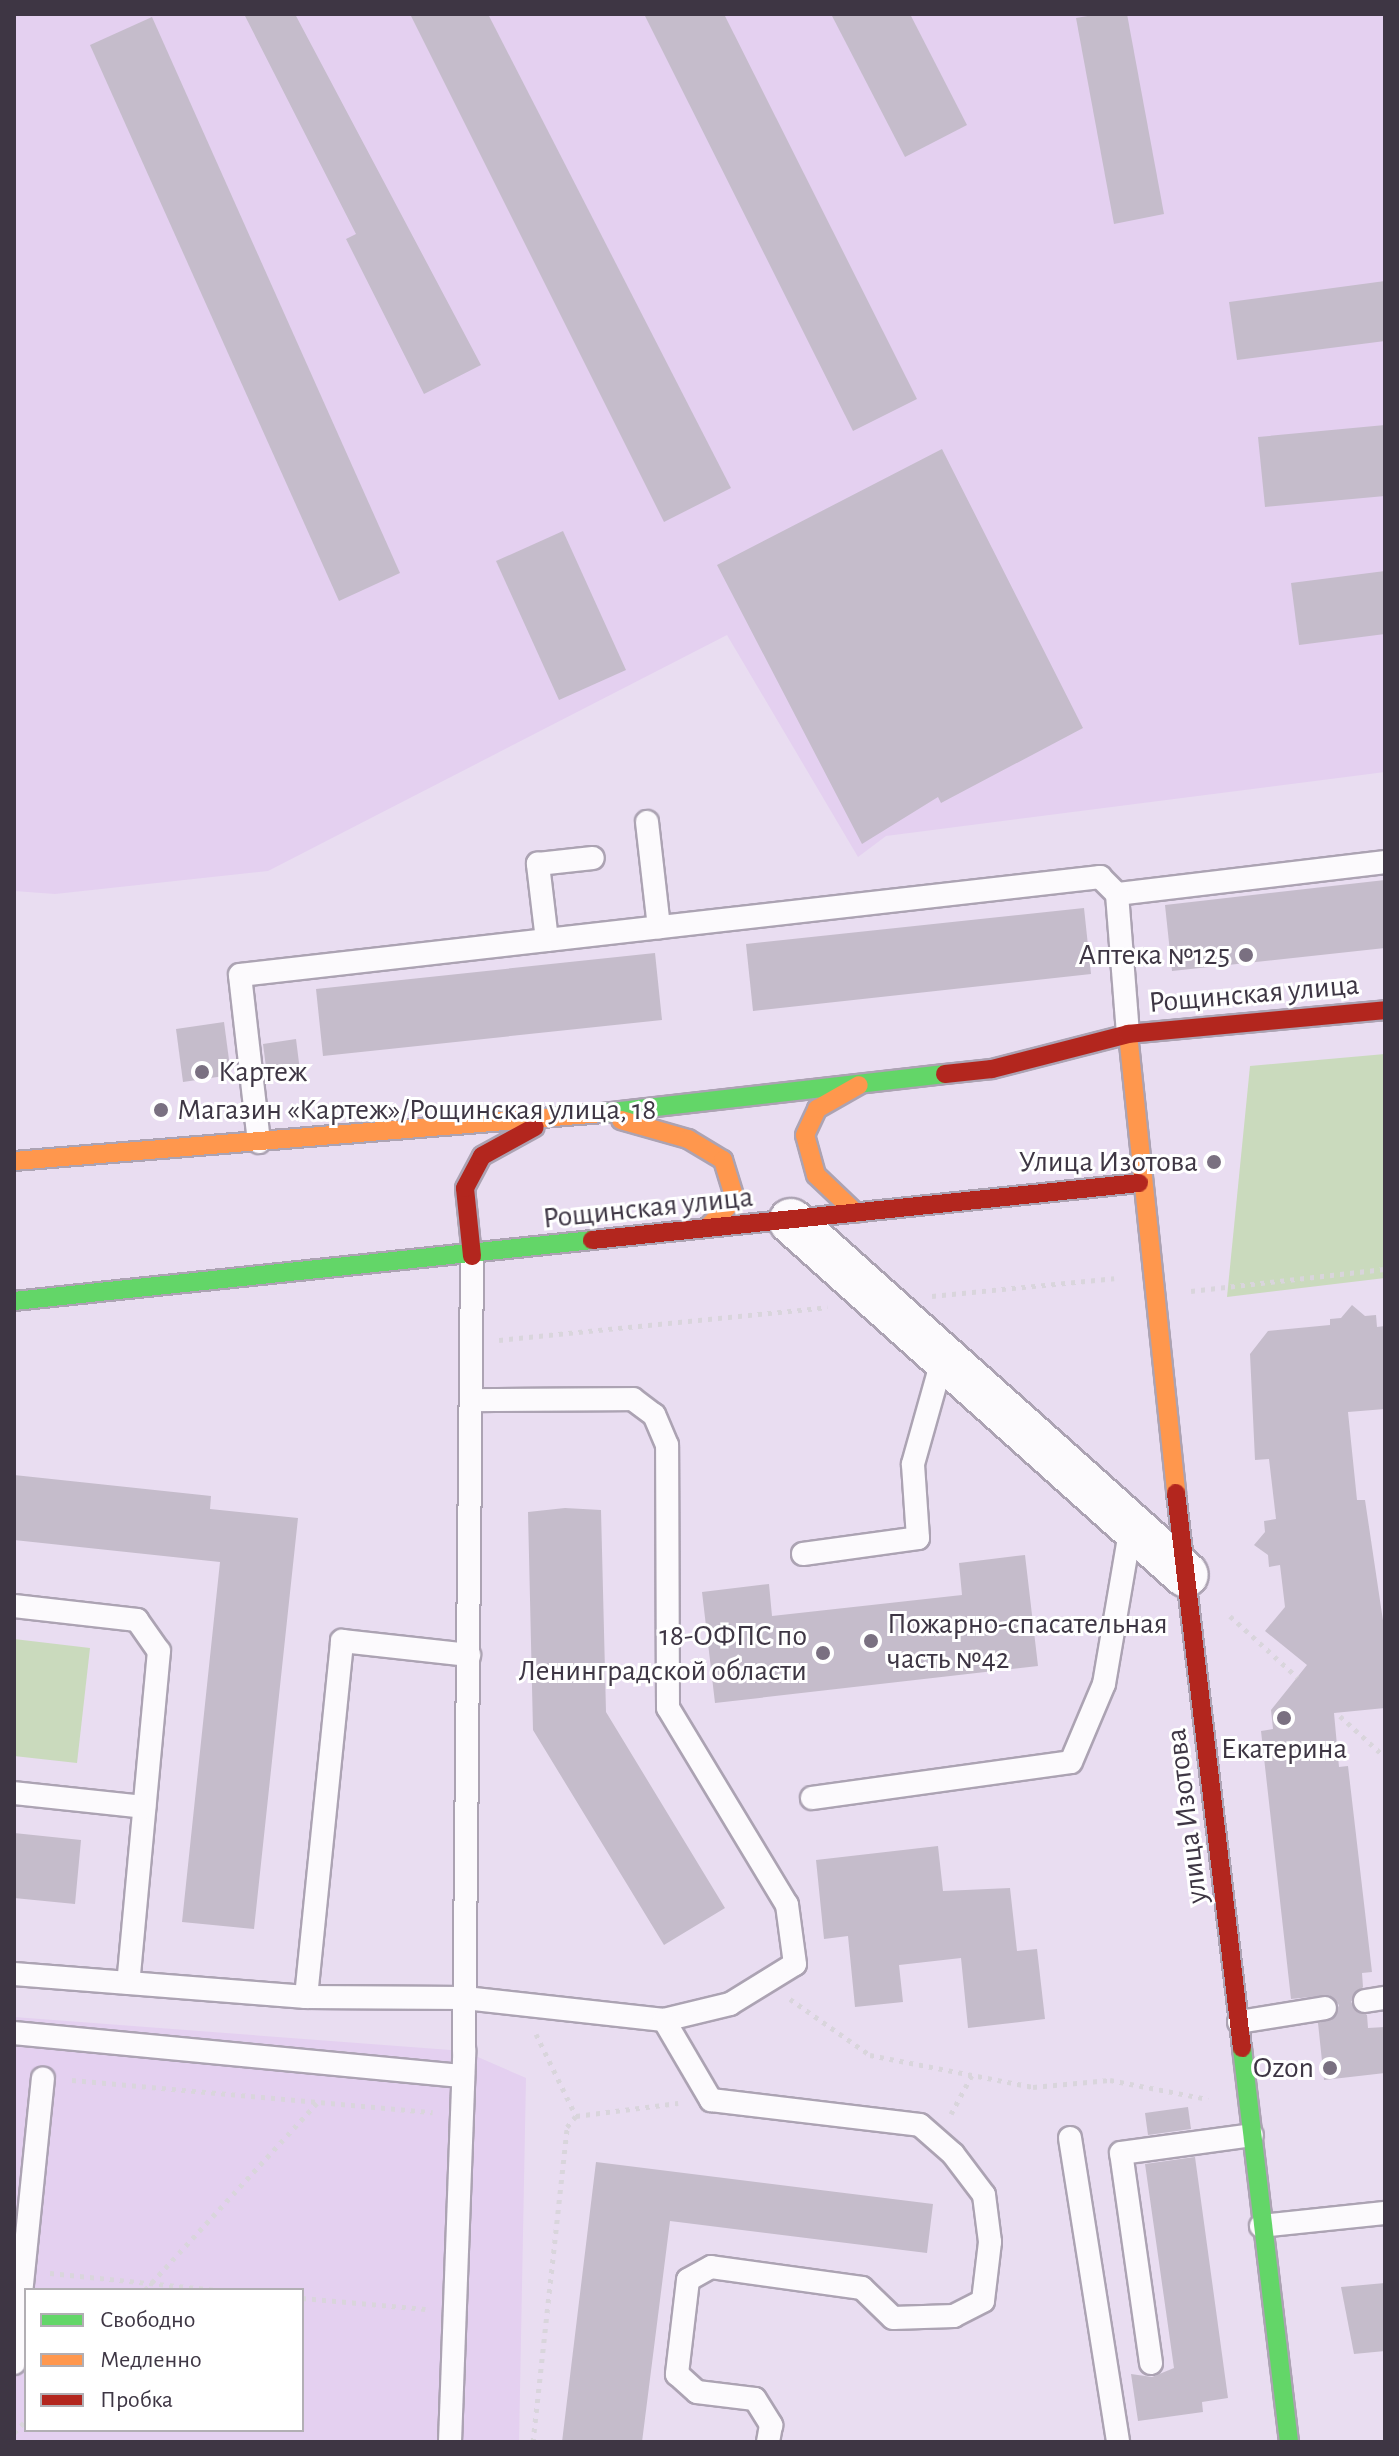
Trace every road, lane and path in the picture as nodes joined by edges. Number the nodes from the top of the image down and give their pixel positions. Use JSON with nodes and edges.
{"nodes":[{"id":1,"x":647,"y":822,"type":"dead end"},
{"id":2,"x":593,"y":858,"type":"dead end"},
{"id":3,"x":1385,"y":862,"type":"edge"},
{"id":4,"x":1117,"y":894,"type":"junction"},
{"id":5,"x":659,"y":927,"type":"junction"},
{"id":6,"x":547,"y":940,"type":"junction"},
{"id":7,"x":1385,"y":1010,"type":"edge"},
{"id":8,"x":1128,"y":1034,"type":"junction"},
{"id":9,"x":862,"y":1084,"type":"junction"},
{"id":10,"x":596,"y":1114,"type":"junction"},
{"id":11,"x":556,"y":1118,"type":"junction"},
{"id":12,"x":259,"y":1142,"type":"junction"},
{"id":13,"x":14,"y":1161,"type":"edge"},
{"id":14,"x":1139,"y":1183,"type":"junction"},
{"id":15,"x":856,"y":1213,"type":"junction"},
{"id":16,"x":791,"y":1221,"type":"junction"},
{"id":17,"x":708,"y":1227,"type":"junction"},
{"id":18,"x":472,"y":1256,"type":"junction"},
{"id":19,"x":1385,"y":1269,"type":"edge"},
{"id":20,"x":1150,"y":1275,"type":"junction"},
{"id":21,"x":1153,"y":1295,"type":"junction"},
{"id":22,"x":14,"y":1301,"type":"edge"},
{"id":23,"x":881,"y":1302,"type":"junction"},
{"id":24,"x":472,"y":1343,"type":"junction"},
{"id":25,"x":943,"y":1357,"type":"junction"},
{"id":26,"x":471,"y":1400,"type":"junction"},
{"id":27,"x":1131,"y":1526,"type":"junction"},
{"id":28,"x":803,"y":1554,"type":"dead end"},
{"id":29,"x":1186,"y":1575,"type":"junction"},
{"id":30,"x":14,"y":1606,"type":"edge"},
{"id":31,"x":469,"y":1655,"type":"junction"},
{"id":32,"x":1297,"y":1677,"type":"dead end"},
{"id":33,"x":1340,"y":1716,"type":"dead end"},
{"id":34,"x":1385,"y":1757,"type":"edge"},
{"id":35,"x":14,"y":1793,"type":"edge"},
{"id":36,"x":812,"y":1798,"type":"dead end"},
{"id":37,"x":144,"y":1807,"type":"junction"},
{"id":38,"x":14,"y":1974,"type":"edge"},
{"id":39,"x":769,"y":1980,"type":"junction"},
{"id":40,"x":128,"y":1983,"type":"junction"},
{"id":41,"x":306,"y":1997,"type":"junction"},
{"id":42,"x":465,"y":1998,"type":"junction"},
{"id":43,"x":522,"y":2005,"type":"junction"},
{"id":44,"x":1325,"y":2008,"type":"dead end"},
{"id":45,"x":664,"y":2020,"type":"junction"},
{"id":46,"x":1239,"y":2022,"type":"junction"},
{"id":47,"x":14,"y":2033,"type":"edge"},
{"id":48,"x":972,"y":2075,"type":"junction"},
{"id":49,"x":463,"y":2076,"type":"junction"},
{"id":50,"x":43,"y":2078,"type":"joint"},
{"id":51,"x":711,"y":2100,"type":"junction"},
{"id":52,"x":318,"y":2102,"type":"junction"},
{"id":53,"x":1249,"y":2104,"type":"junction"},
{"id":54,"x":952,"y":2112,"type":"dead end"},
{"id":55,"x":462,"y":2114,"type":"junction"},
{"id":56,"x":576,"y":2116,"type":"junction"},
{"id":57,"x":1252,"y":2135,"type":"junction"},
{"id":58,"x":1070,"y":2138,"type":"dead end"},
{"id":59,"x":1385,"y":2213,"type":"edge"},
{"id":60,"x":1261,"y":2226,"type":"junction"},
{"id":61,"x":24,"y":2270,"type":"junction"},
{"id":62,"x":150,"y":2284,"type":"junction"},
{"id":63,"x":147,"y":2288,"type":"edge"},
{"id":64,"x":194,"y":2288,"type":"edge"},
{"id":65,"x":304,"y":2298,"type":"edge"},
{"id":66,"x":455,"y":2311,"type":"junction"},
{"id":67,"x":14,"y":2363,"type":"edge"},
{"id":68,"x":1151,"y":2363,"type":"dead end"},
{"id":69,"x":450,"y":2442,"type":"edge"},
{"id":70,"x":533,"y":2442,"type":"edge"},
{"id":71,"x":768,"y":2442,"type":"edge"},
{"id":72,"x":1118,"y":2442,"type":"edge"},
{"id":73,"x":1289,"y":2442,"type":"edge"}],
"edges":[{"from":1,"to":5,"type":"lane"},
{"from":2,"to":6,"type":"lane"},
{"from":3,"to":4,"type":"lane"},
{"from":4,"to":5,"type":"lane"},
{"from":4,"to":8,"type":"lane"},
{"from":5,"to":6,"type":"lane"},
{"from":6,"to":12,"type":"lane"},
{"from":7,"to":8,"type":"street","name":"Рощинская улица"},
{"from":8,"to":9,"type":"street","name":"Рощинская улица"},
{"from":8,"to":14,"type":"street","name":"Рощинская улица"},
{"from":9,"to":10,"type":"street","name":"Рощинская улица"},
{"from":9,"to":15,"type":"street"},
{"from":10,"to":11,"type":"street","name":"Рощинская улица"},
{"from":10,"to":17,"type":"street"},
{"from":11,"to":12,"type":"street","name":"Рощинская улица"},
{"from":11,"to":18,"type":"street"},
{"from":12,"to":13,"type":"street","name":"Рощинская улица"},
{"from":14,"to":15,"type":"street","name":"Рощинская улица"},
{"from":14,"to":20,"type":"street","name":"улица Изотова"},
{"from":15,"to":16,"type":"street","name":"Рощинская улица"},
{"from":16,"to":17,"type":"street","name":"Рощинская улица"},
{"from":16,"to":23,"type":"street"},
{"from":17,"to":18,"type":"street","name":"Рощинская улица"},
{"from":18,"to":22,"type":"street","name":"Рощинская улица"},
{"from":18,"to":24,"type":"lane"},
{"from":19,"to":21,"type":"path"},
{"from":20,"to":21,"type":"street","name":"улица Изотова"},
{"from":20,"to":23,"type":"path"},
{"from":21,"to":29,"type":"street","name":"улица Изотова"},
{"from":23,"to":24,"type":"path"},
{"from":23,"to":25,"type":"street"},
{"from":24,"to":26,"type":"lane"},
{"from":25,"to":27,"type":"street"},
{"from":25,"to":28,"type":"lane"},
{"from":26,"to":31,"type":"lane"},
{"from":26,"to":39,"type":"lane"},
{"from":27,"to":29,"type":"street"},
{"from":27,"to":36,"type":"lane"},
{"from":29,"to":32,"type":"path"},
{"from":29,"to":46,"type":"street","name":"улица Изотова"},
{"from":30,"to":37,"type":"lane"},
{"from":31,"to":41,"type":"lane"},
{"from":31,"to":42,"type":"lane"},
{"from":33,"to":34,"type":"path"},
{"from":35,"to":37,"type":"lane"},
{"from":37,"to":40,"type":"lane"},
{"from":38,"to":40,"type":"lane"},
{"from":39,"to":45,"type":"lane"},
{"from":39,"to":48,"type":"path"},
{"from":40,"to":41,"type":"lane"},
{"from":41,"to":42,"type":"lane"},
{"from":42,"to":43,"type":"lane"},
{"from":42,"to":49,"type":"lane"},
{"from":43,"to":45,"type":"lane"},
{"from":43,"to":56,"type":"path"},
{"from":44,"to":46,"type":"lane"},
{"from":45,"to":51,"type":"lane"},
{"from":46,"to":53,"type":"street","name":"улица Изотова"},
{"from":47,"to":49,"type":"lane"},
{"from":48,"to":53,"type":"path"},
{"from":48,"to":54,"type":"path"},
{"from":49,"to":55,"type":"lane"},
{"from":50,"to":52,"type":"path"},
{"from":50,"to":61,"type":"lane"},
{"from":51,"to":56,"type":"path"},
{"from":51,"to":71,"type":"lane"},
{"from":52,"to":55,"type":"path"},
{"from":52,"to":62,"type":"path"},
{"from":53,"to":57,"type":"street","name":"улица Изотова"},
{"from":55,"to":66,"type":"lane"},
{"from":56,"to":70,"type":"path"},
{"from":57,"to":60,"type":"street","name":"улица Изотова"},
{"from":57,"to":68,"type":"lane"},
{"from":58,"to":72,"type":"lane"},
{"from":59,"to":60,"type":"lane"},
{"from":60,"to":73,"type":"street","name":"улица Изотова"},
{"from":61,"to":62,"type":"path"},
{"from":61,"to":67,"type":"lane"},
{"from":62,"to":63,"type":"path"},
{"from":62,"to":64,"type":"path"},
{"from":65,"to":66,"type":"path"},
{"from":66,"to":69,"type":"lane"}]}
